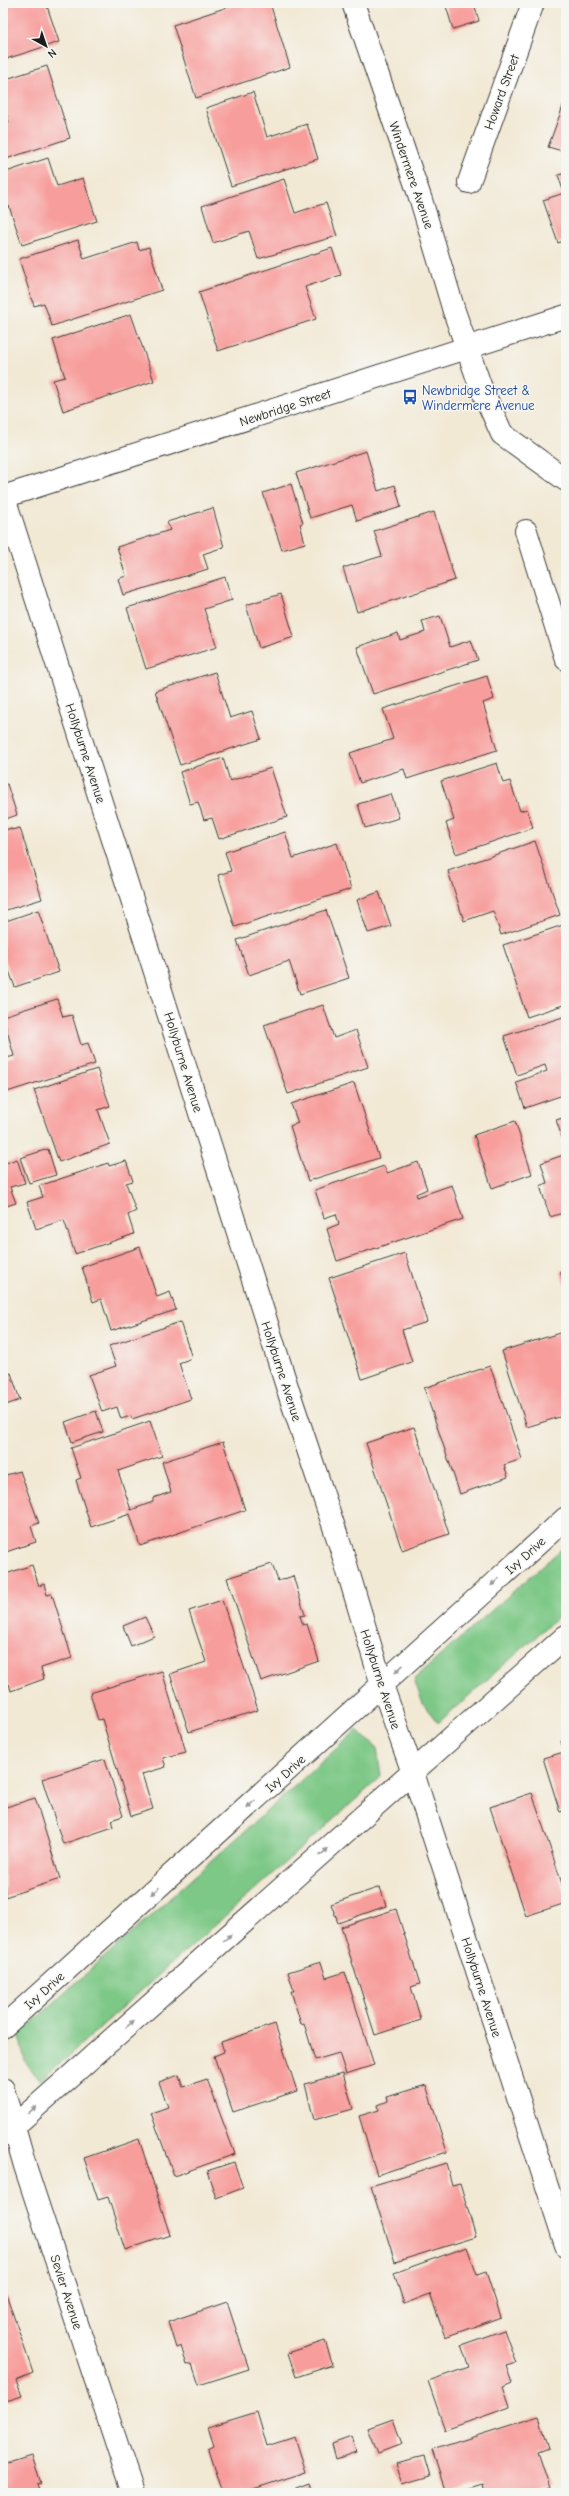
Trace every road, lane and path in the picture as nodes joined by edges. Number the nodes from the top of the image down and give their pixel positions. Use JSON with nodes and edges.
{"nodes":[{"id":1,"x":353,"y":3,"type":"edge"},
{"id":2,"x":533,"y":3,"type":"edge"},
{"id":3,"x":469,"y":182,"type":"dead end"},
{"id":4,"x":566,"y":316,"type":"edge"},
{"id":5,"x":467,"y":350,"type":"junction"},
{"id":6,"x":566,"y":480,"type":"edge"},
{"id":7,"x":3,"y":496,"type":"edge"},
{"id":8,"x":526,"y":531,"type":"dead end"},
{"id":9,"x":566,"y":659,"type":"edge"},
{"id":10,"x":566,"y":1518,"type":"edge"},
{"id":11,"x":566,"y":1636,"type":"edge"},
{"id":12,"x":382,"y":1685,"type":"junction"},
{"id":13,"x":413,"y":1773,"type":"junction"},
{"id":14,"x":3,"y":2027,"type":"edge"},
{"id":15,"x":3,"y":2089,"type":"edge"},
{"id":16,"x":9,"y":2131,"type":"edge"},
{"id":17,"x":566,"y":2245,"type":"edge"},
{"id":18,"x":133,"y":2493,"type":"edge"}],
"edges":[{"from":1,"to":5,"type":"street","name":"Windermere Avenue"},
{"from":2,"to":3,"type":"street","name":"Howard Street"},
{"from":4,"to":5,"type":"street","name":"Newbridge Street"},
{"from":5,"to":6,"type":"street","name":"Windermere Avenue"},
{"from":5,"to":7,"type":"street","name":"Newbridge Street"},
{"from":7,"to":12,"type":"street","name":"Hollyburne Avenue"},
{"from":8,"to":9,"type":"street"},
{"from":10,"to":12,"type":"street","name":"Ivy Drive","one_way":true},
{"from":11,"to":13,"type":"street"},
{"from":12,"to":13,"type":"street","name":"Hollyburne Avenue"},
{"from":12,"to":14,"type":"street","name":"Ivy Drive","one_way":true},
{"from":16,"to":13,"type":"street","one_way":true},
{"from":13,"to":17,"type":"street","name":"Hollyburne Avenue"},
{"from":15,"to":16,"type":"street","name":"Sevier Avenue"},
{"from":16,"to":18,"type":"street","name":"Sevier Avenue"}]}
